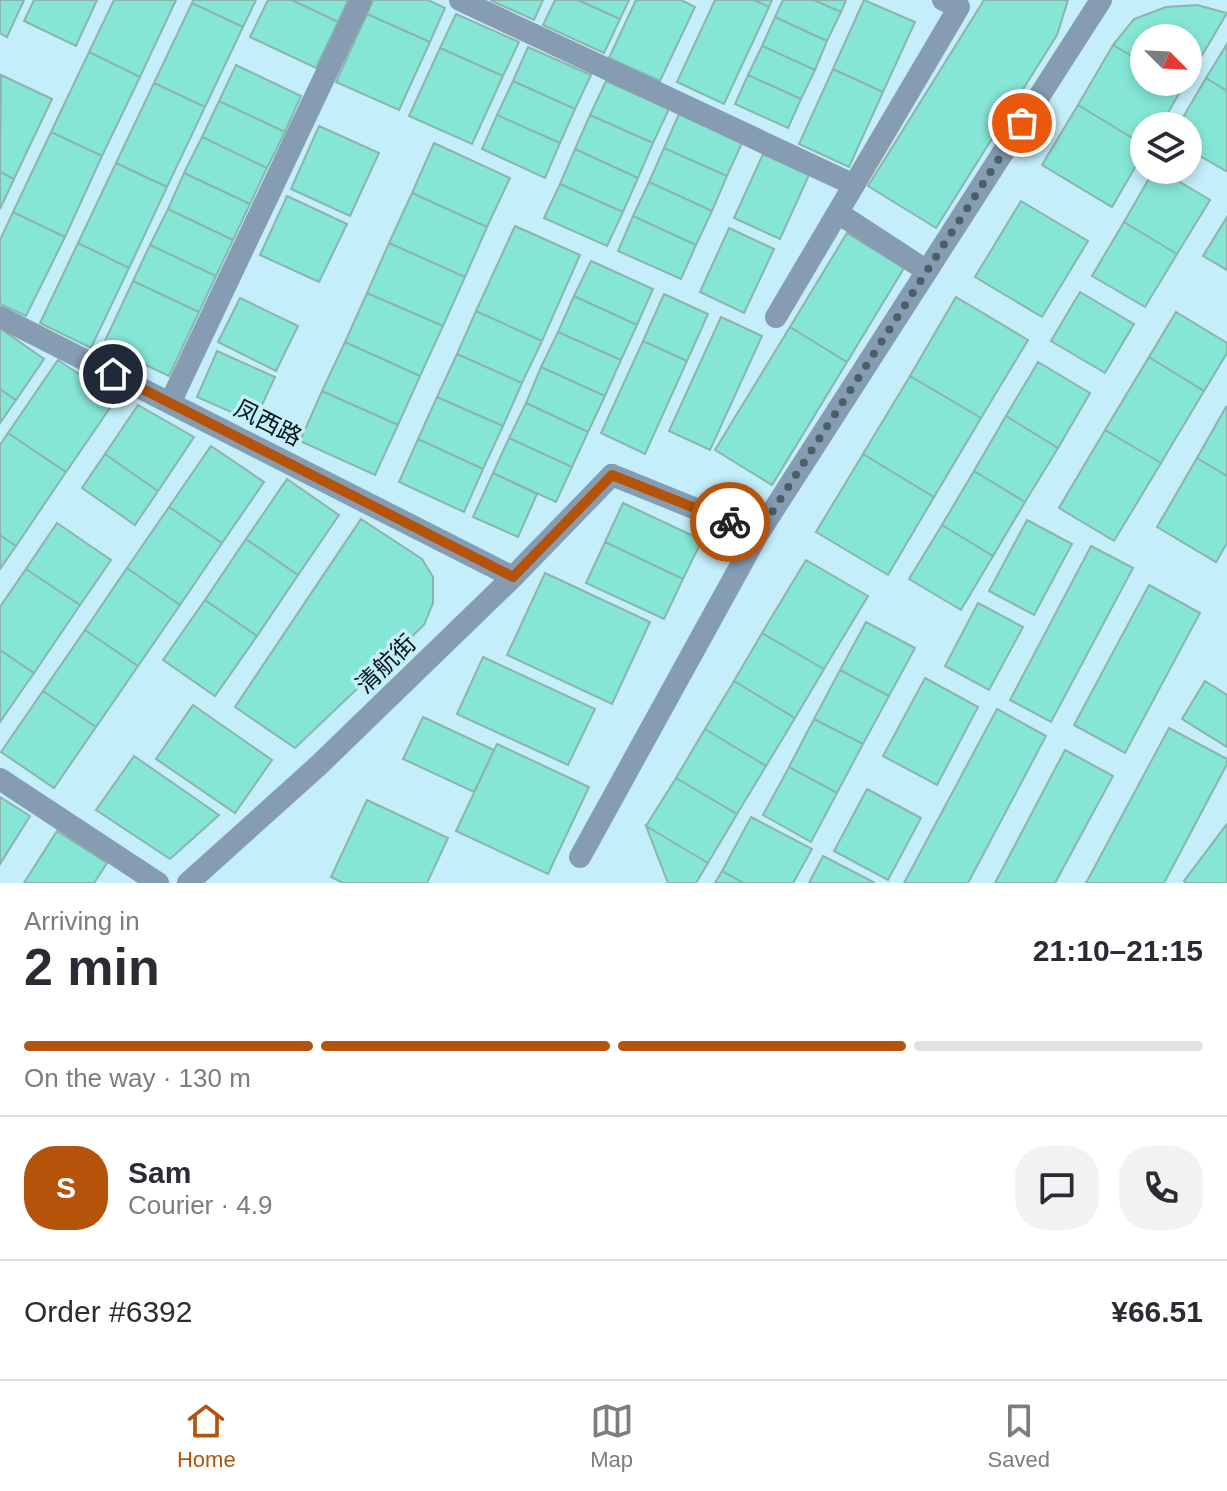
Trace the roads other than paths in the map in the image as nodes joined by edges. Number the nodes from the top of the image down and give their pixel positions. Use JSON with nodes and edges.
{"nodes":[{"id":1,"x":361,"y":0,"type":"edge"},
{"id":2,"x":460,"y":0,"type":"edge"},
{"id":3,"x":943,"y":0,"type":"edge"},
{"id":4,"x":1101,"y":0,"type":"edge"},
{"id":5,"x":854,"y":185,"type":"junction"},
{"id":6,"x":838,"y":213,"type":"junction"},
{"id":7,"x":927,"y":271,"type":"junction"},
{"id":8,"x":0,"y":317,"type":"edge"},
{"id":9,"x":776,"y":317,"type":"dead end"},
{"id":10,"x":170,"y":403,"type":"junction"},
{"id":11,"x":758,"y":534,"type":"junction"},
{"id":12,"x":513,"y":577,"type":"junction"},
{"id":13,"x":0,"y":779,"type":"edge"},
{"id":14,"x":580,"y":857,"type":"dead end"},
{"id":15,"x":158,"y":883,"type":"edge"},
{"id":16,"x":188,"y":883,"type":"edge"}],
"edges":[{"from":1,"to":10,"type":"street"},
{"from":2,"to":5,"type":"street"},
{"from":3,"to":5,"type":"street"},
{"from":4,"to":7,"type":"street"},
{"from":5,"to":6,"type":"street"},
{"from":6,"to":7,"type":"street"},
{"from":6,"to":9,"type":"street"},
{"from":7,"to":11,"type":"street"},
{"from":8,"to":10,"type":"street","name":"凤西路"},
{"from":10,"to":12,"type":"street","name":"凤西路"},
{"from":11,"to":12,"type":"street","name":"清航街"},
{"from":11,"to":14,"type":"street"},
{"from":12,"to":16,"type":"street","name":"清航街"},
{"from":13,"to":15,"type":"street"}]}
